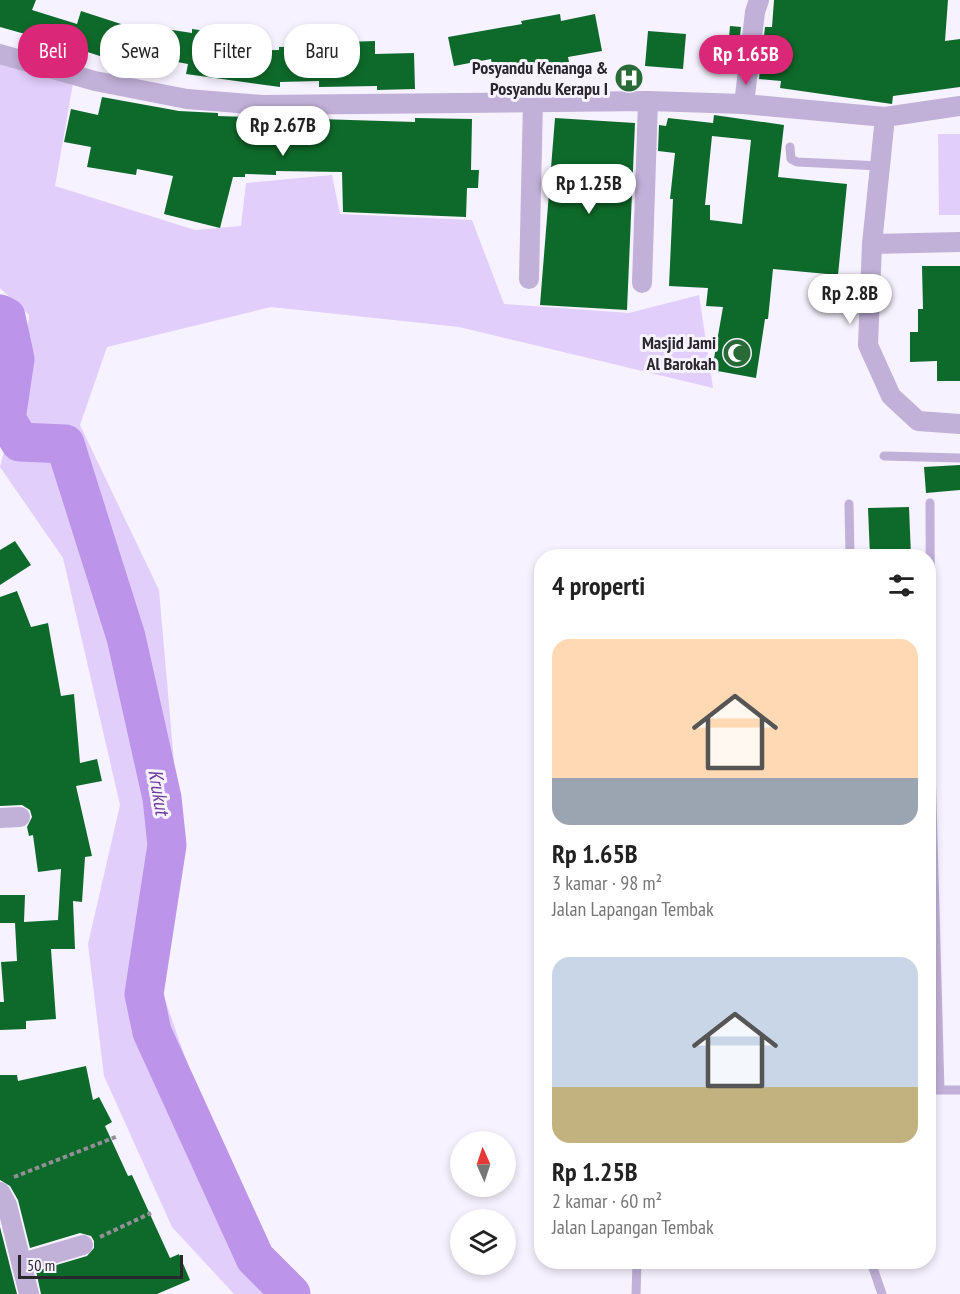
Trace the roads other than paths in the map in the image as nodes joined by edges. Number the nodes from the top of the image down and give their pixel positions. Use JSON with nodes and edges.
{"nodes":[{"id":1,"x":759,"y":0,"type":"edge"},
{"id":2,"x":0,"y":54,"type":"edge"},
{"id":3,"x":648,"y":101,"type":"junction"},
{"id":4,"x":533,"y":102,"type":"junction"},
{"id":5,"x":744,"y":104,"type":"junction"},
{"id":6,"x":960,"y":106,"type":"edge"},
{"id":7,"x":885,"y":117,"type":"junction"},
{"id":8,"x":790,"y":147,"type":"dead end"},
{"id":9,"x":880,"y":166,"type":"junction"},
{"id":10,"x":960,"y":242,"type":"edge"},
{"id":11,"x":872,"y":244,"type":"junction"},
{"id":12,"x":530,"y":279,"type":"dead end"},
{"id":13,"x":642,"y":283,"type":"dead end"},
{"id":14,"x":960,"y":424,"type":"edge"},
{"id":15,"x":884,"y":456,"type":"dead end"},
{"id":16,"x":960,"y":458,"type":"edge"},
{"id":17,"x":930,"y":503,"type":"dead end"},
{"id":18,"x":849,"y":504,"type":"dead end"},
{"id":19,"x":850,"y":549,"type":"edge"},
{"id":20,"x":930,"y":549,"type":"edge"},
{"id":21,"x":20,"y":817,"type":"dead end"},
{"id":22,"x":0,"y":818,"type":"edge"},
{"id":23,"x":936,"y":960,"type":"edge"},
{"id":24,"x":936,"y":1090,"type":"edge"},
{"id":25,"x":940,"y":1090,"type":"junction"},
{"id":26,"x":960,"y":1090,"type":"edge"},
{"id":27,"x":1,"y":1192,"type":"edge"},
{"id":28,"x":83,"y":1245,"type":"road end"},
{"id":29,"x":22,"y":1263,"type":"junction"},
{"id":30,"x":637,"y":1269,"type":"edge"},
{"id":31,"x":873,"y":1269,"type":"edge"},
{"id":32,"x":29,"y":1294,"type":"edge"},
{"id":33,"x":636,"y":1294,"type":"edge"},
{"id":34,"x":882,"y":1294,"type":"edge"}],
"edges":[{"from":1,"to":5,"type":"street"},
{"from":2,"to":4,"type":"street"},
{"from":3,"to":4,"type":"street"},
{"from":3,"to":5,"type":"street"},
{"from":3,"to":13,"type":"street"},
{"from":4,"to":12,"type":"street"},
{"from":5,"to":7,"type":"street"},
{"from":6,"to":7,"type":"street"},
{"from":7,"to":9,"type":"street"},
{"from":8,"to":9,"type":"lane"},
{"from":9,"to":11,"type":"street"},
{"from":10,"to":11,"type":"street"},
{"from":11,"to":14,"type":"street"},
{"from":15,"to":16,"type":"lane"},
{"from":17,"to":20,"type":"lane"},
{"from":18,"to":19,"type":"lane"},
{"from":21,"to":22,"type":"street"},
{"from":23,"to":25,"type":"lane"},
{"from":24,"to":25,"type":"lane"},
{"from":25,"to":26,"type":"lane"},
{"from":27,"to":29,"type":"street"},
{"from":28,"to":29,"type":"street"},
{"from":29,"to":32,"type":"street"},
{"from":30,"to":33,"type":"lane"},
{"from":31,"to":34,"type":"lane"}]}
